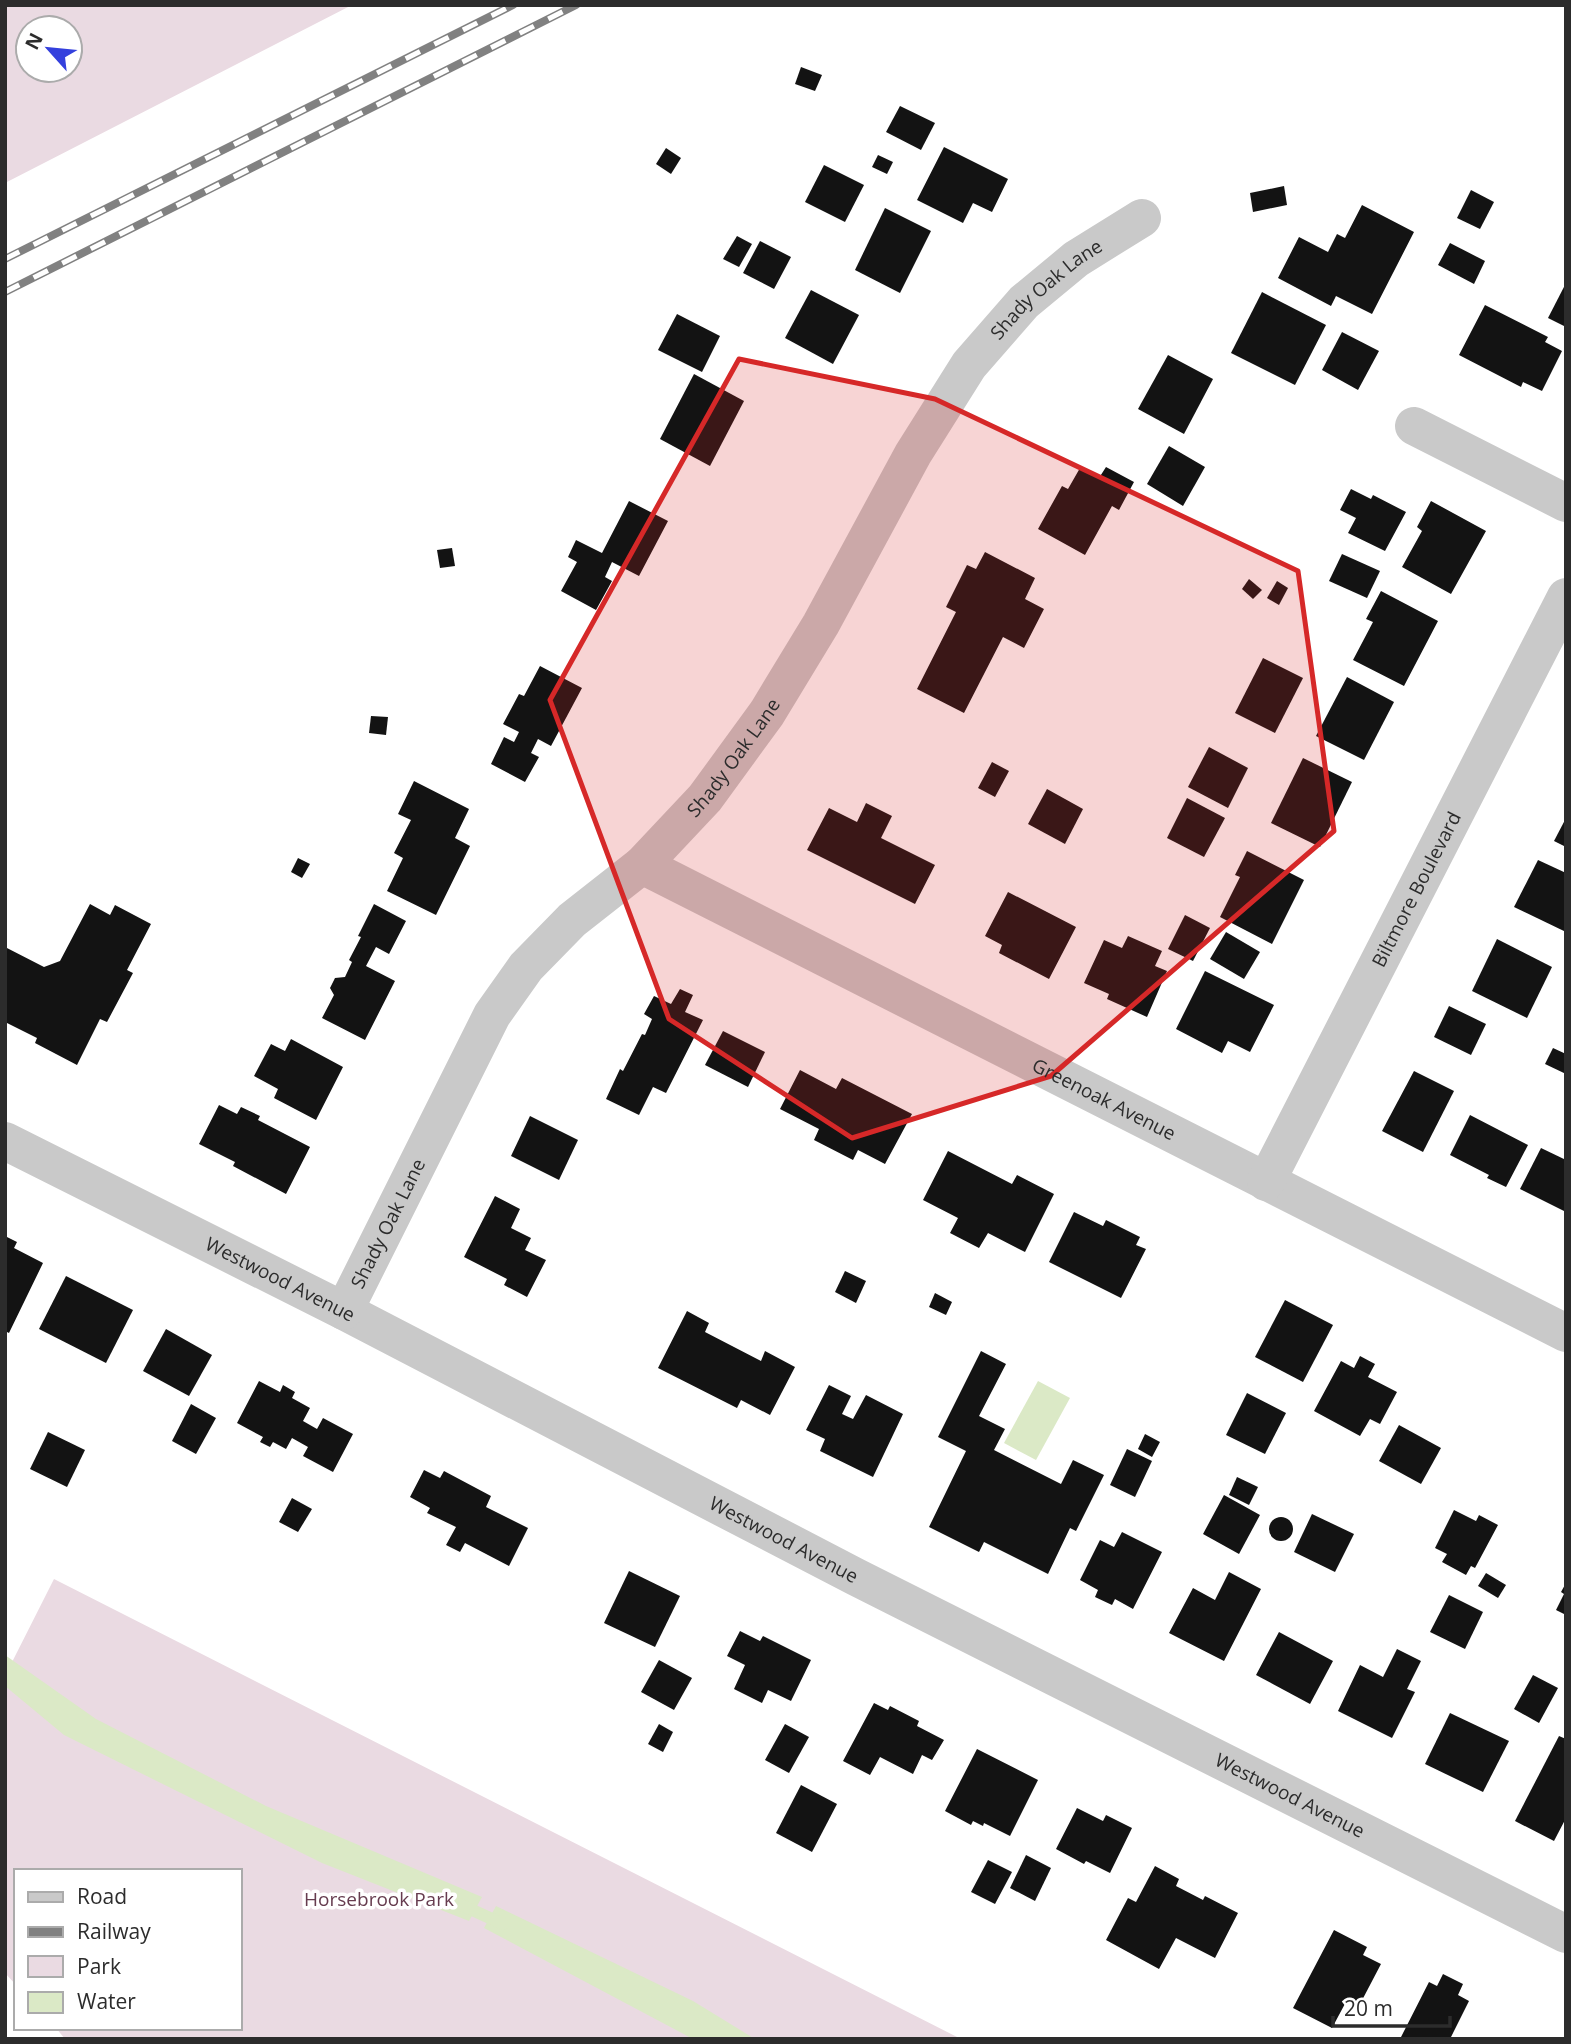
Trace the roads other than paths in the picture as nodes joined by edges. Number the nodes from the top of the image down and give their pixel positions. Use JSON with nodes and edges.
{"nodes":[{"id":1,"x":1142,"y":218,"type":"dead end"},
{"id":2,"x":1414,"y":426,"type":"dead end"},
{"id":3,"x":1566,"y":503,"type":"edge"},
{"id":4,"x":1566,"y":597,"type":"edge"},
{"id":5,"x":642,"y":865,"type":"junction"},
{"id":6,"x":5,"y":1141,"type":"edge"},
{"id":7,"x":1266,"y":1182,"type":"junction"},
{"id":8,"x":344,"y":1311,"type":"junction"},
{"id":9,"x":1566,"y":1333,"type":"edge"},
{"id":10,"x":1566,"y":1934,"type":"edge"}],
"edges":[{"from":1,"to":5,"type":"street","name":"Shady Oak Lane"},
{"from":2,"to":3,"type":"street"},
{"from":4,"to":7,"type":"street","name":"Biltmore Boulevard"},
{"from":5,"to":7,"type":"street","name":"Greenoak Avenue"},
{"from":5,"to":8,"type":"street","name":"Shady Oak Lane"},
{"from":6,"to":8,"type":"street","name":"Westwood Avenue"},
{"from":7,"to":9,"type":"street","name":"Greenoak Avenue"},
{"from":8,"to":10,"type":"street","name":"Westwood Avenue"}]}
